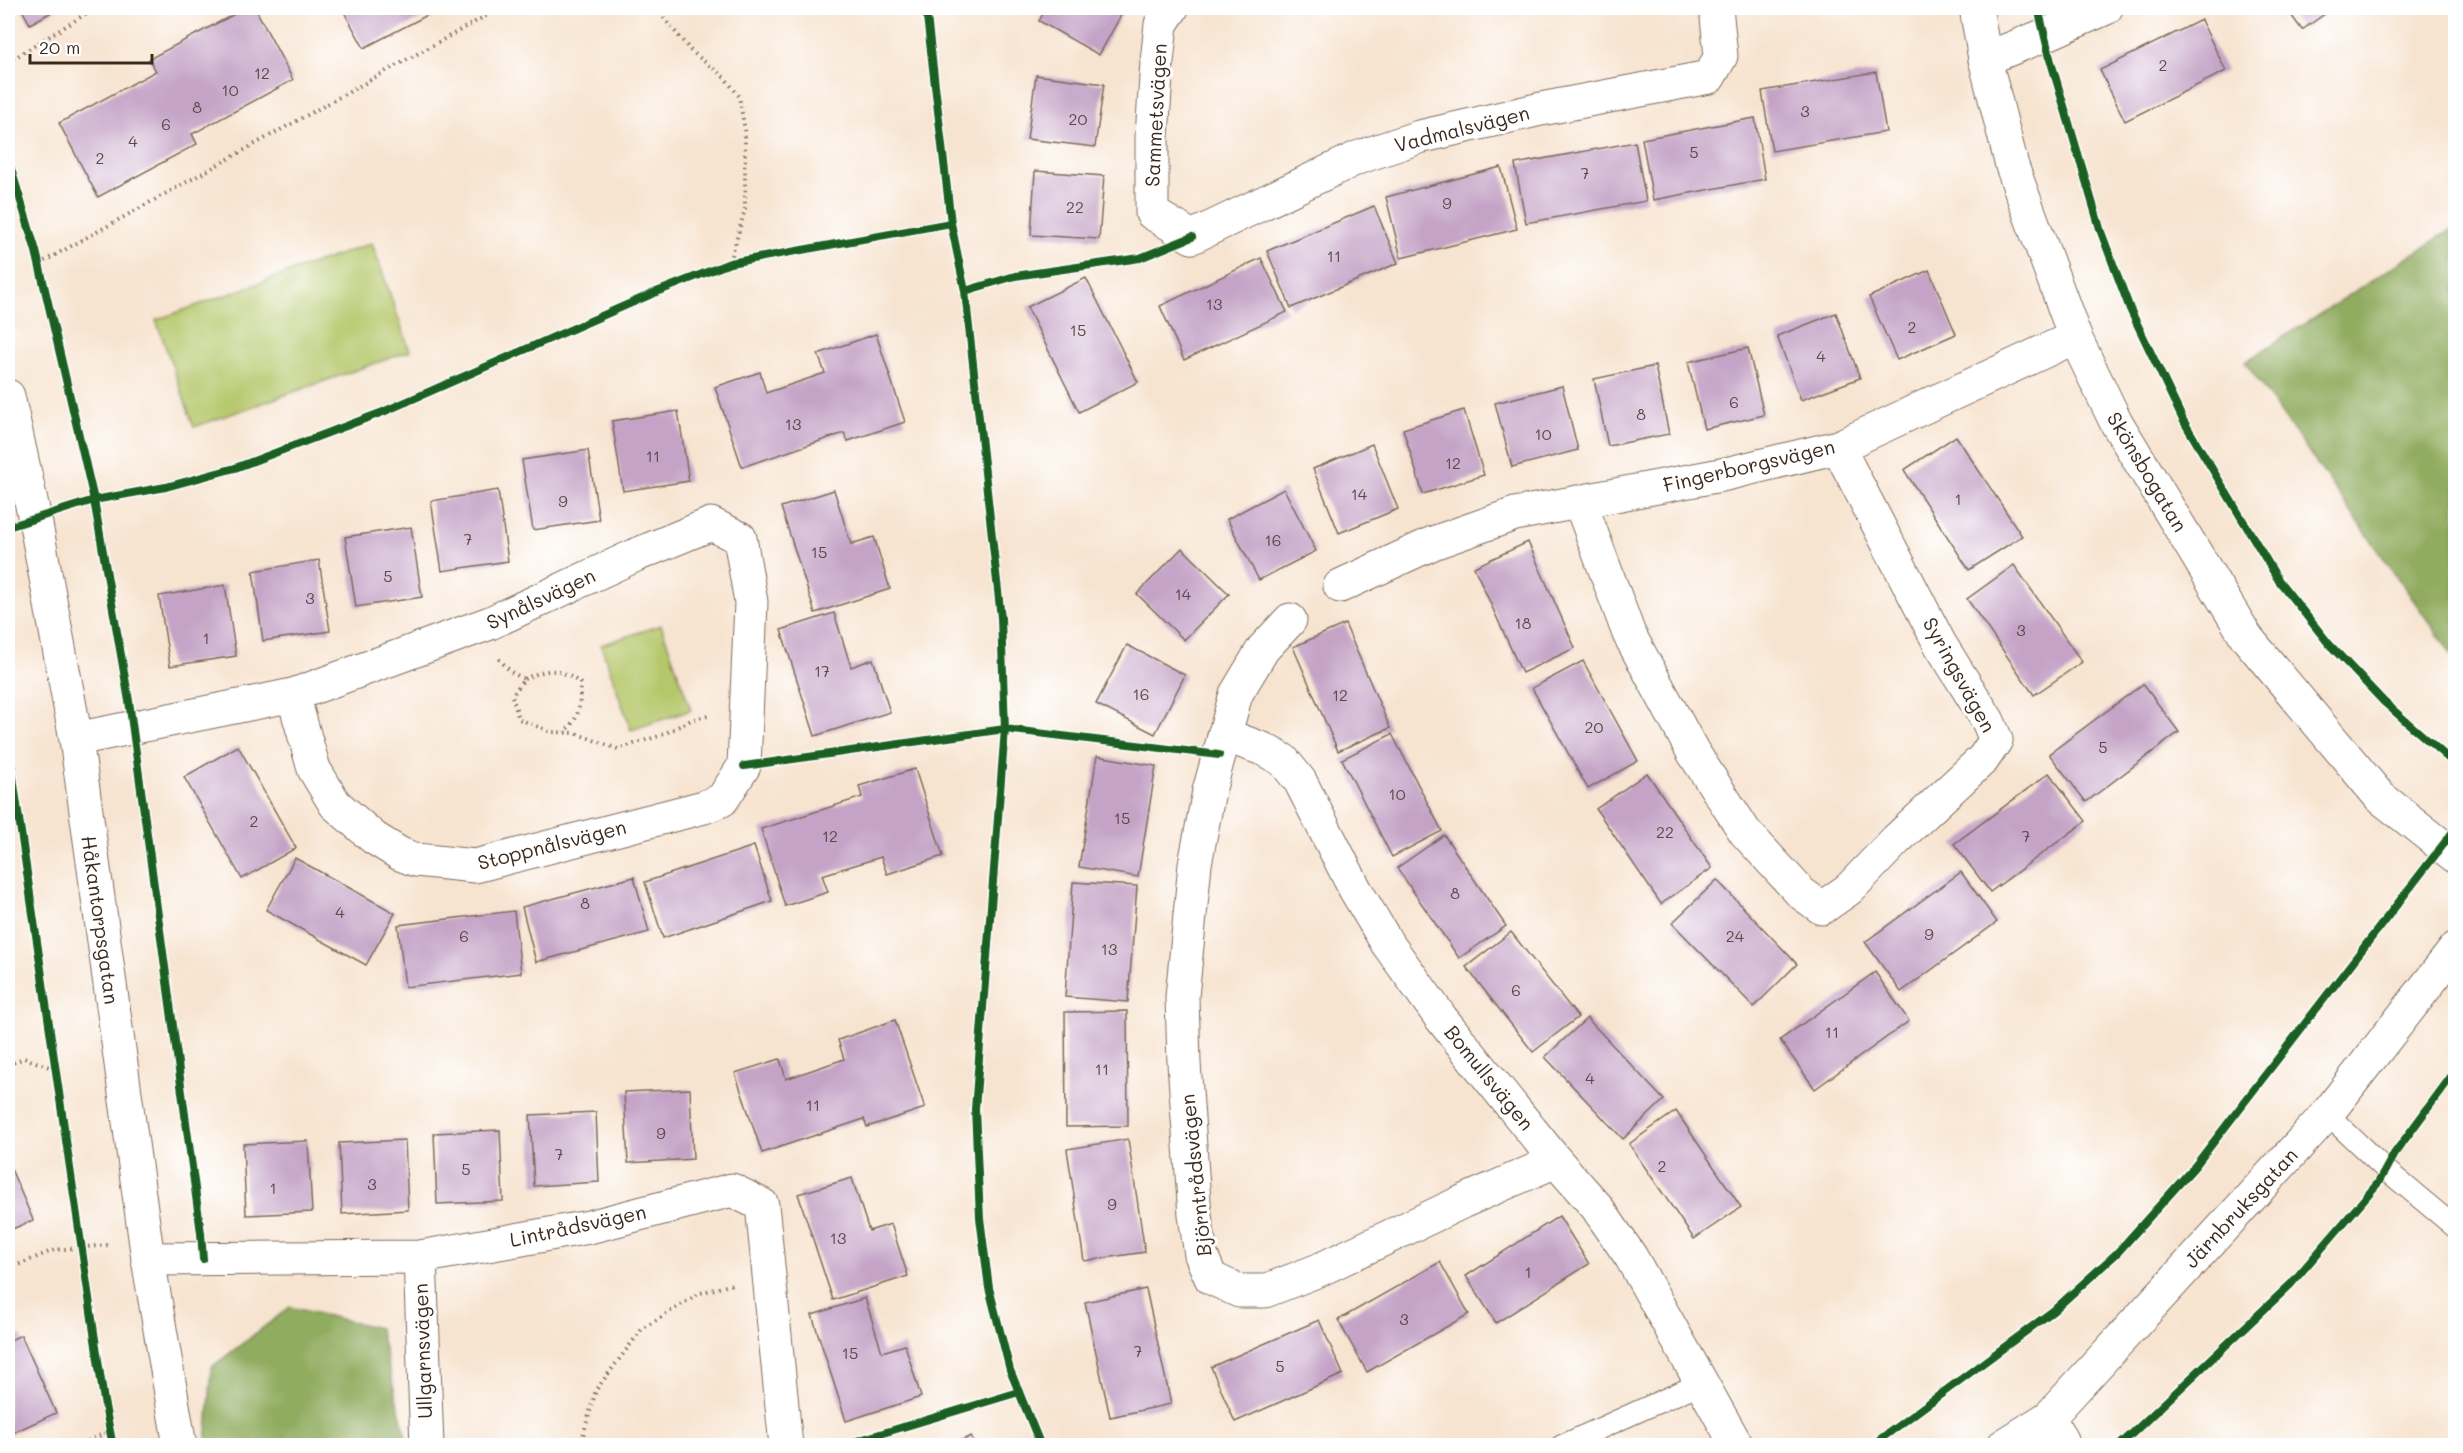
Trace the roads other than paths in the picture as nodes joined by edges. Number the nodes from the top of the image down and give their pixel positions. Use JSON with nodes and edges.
{"nodes":[{"id":1,"x":1172,"y":8,"type":"edge"},
{"id":2,"x":1716,"y":8,"type":"edge"},
{"id":3,"x":1976,"y":8,"type":"edge"},
{"id":4,"x":2106,"y":8,"type":"edge"},
{"id":5,"x":1985,"y":59,"type":"junction"},
{"id":6,"x":1163,"y":219,"type":"joint"},
{"id":7,"x":2075,"y":337,"type":"junction"},
{"id":8,"x":8,"y":396,"type":"edge"},
{"id":9,"x":1838,"y":447,"type":"junction"},
{"id":10,"x":1580,"y":502,"type":"junction"},
{"id":11,"x":1340,"y":586,"type":"dead end"},
{"id":12,"x":1290,"y":620,"type":"dead end"},
{"id":13,"x":294,"y":695,"type":"junction"},
{"id":14,"x":1224,"y":735,"type":"junction"},
{"id":15,"x":76,"y":739,"type":"junction"},
{"id":16,"x":722,"y":800,"type":"joint"},
{"id":17,"x":2456,"y":857,"type":"edge"},
{"id":18,"x":2456,"y":948,"type":"edge"},
{"id":19,"x":2327,"y":1114,"type":"junction"},
{"id":20,"x":1556,"y":1161,"type":"junction"},
{"id":21,"x":2456,"y":1228,"type":"edge"},
{"id":22,"x":147,"y":1251,"type":"junction"},
{"id":23,"x":420,"y":1257,"type":"junction"},
{"id":24,"x":1701,"y":1383,"type":"junction"},
{"id":25,"x":2049,"y":1417,"type":"junction"},
{"id":26,"x":180,"y":1446,"type":"edge"},
{"id":27,"x":427,"y":1446,"type":"edge"},
{"id":28,"x":786,"y":1446,"type":"edge"},
{"id":29,"x":1561,"y":1446,"type":"edge"},
{"id":30,"x":1737,"y":1446,"type":"edge"},
{"id":31,"x":2003,"y":1446,"type":"edge"},
{"id":32,"x":2064,"y":1446,"type":"edge"}],
"edges":[{"from":1,"to":6,"type":"street","name":"Sammetsvägen"},
{"from":2,"to":6,"type":"street","name":"Vadmalsvägen"},
{"from":3,"to":5,"type":"street","name":"Skönsbogatan"},
{"from":4,"to":5,"type":"street"},
{"from":5,"to":7,"type":"street","name":"Skönsbogatan"},
{"from":7,"to":9,"type":"street","name":"Fingerborgsvägen"},
{"from":7,"to":17,"type":"street","name":"Skönsbogatan"},
{"from":8,"to":15,"type":"street","name":"Håkantorpsgatan"},
{"from":9,"to":10,"type":"street","name":"Fingerborgsvägen"},
{"from":9,"to":10,"type":"street","name":"Syringsvägen"},
{"from":10,"to":11,"type":"street","name":"Fingerborgsvägen"},
{"from":12,"to":14,"type":"street"},
{"from":13,"to":15,"type":"street","name":"Synålsvägen"},
{"from":13,"to":16,"type":"street","name":"Stoppnålsvägen"},
{"from":13,"to":16,"type":"street","name":"Synålsvägen"},
{"from":14,"to":20,"type":"street","name":"Bomullsvägen"},
{"from":14,"to":20,"type":"street","name":"Björntrådsvägen"},
{"from":15,"to":22,"type":"street","name":"Håkantorpsgatan"},
{"from":18,"to":19,"type":"street","name":"Järnbruksgatan"},
{"from":19,"to":21,"type":"lane"},
{"from":19,"to":25,"type":"street","name":"Järnbruksgatan"},
{"from":20,"to":24,"type":"street","name":"Bomullsvägen"},
{"from":22,"to":23,"type":"street","name":"Lintrådsvägen"},
{"from":22,"to":26,"type":"street","name":"Håkantorpsgatan"},
{"from":23,"to":27,"type":"street","name":"Ullgarnsvägen"},
{"from":23,"to":28,"type":"street","name":"Lintrådsvägen"},
{"from":24,"to":29,"type":"lane"},
{"from":24,"to":30,"type":"street","name":"Bomullsvägen"},
{"from":25,"to":31,"type":"street","name":"Järnbruksgatan"},
{"from":25,"to":32,"type":"street"}]}
